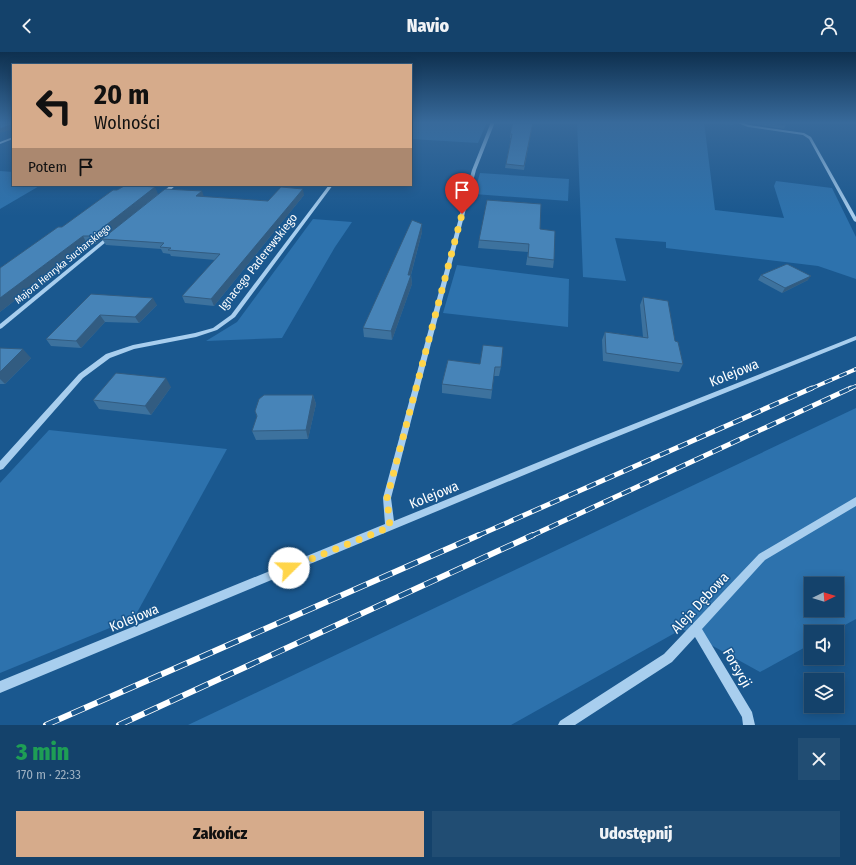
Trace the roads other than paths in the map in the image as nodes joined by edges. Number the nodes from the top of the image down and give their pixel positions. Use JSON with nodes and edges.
{"nodes":[{"id":1,"x":481,"y":153,"type":"edge"},
{"id":2,"x":819,"y":153,"type":"edge"},
{"id":3,"x":173,"y":186,"type":"edge"},
{"id":4,"x":330,"y":186,"type":"edge"},
{"id":5,"x":156,"y":200,"type":"edge"},
{"id":6,"x":856,"y":221,"type":"edge"},
{"id":7,"x":113,"y":234,"type":"edge"},
{"id":8,"x":0,"y":327,"type":"edge"},
{"id":9,"x":856,"y":338,"type":"edge"},
{"id":10,"x":0,"y":467,"type":"edge"},
{"id":11,"x":856,"y":501,"type":"edge"},
{"id":12,"x":390,"y":527,"type":"junction"},
{"id":13,"x":696,"y":628,"type":"junction"},
{"id":14,"x":0,"y":687,"type":"edge"},
{"id":15,"x":564,"y":725,"type":"edge"},
{"id":16,"x":750,"y":725,"type":"edge"}],
"edges":[{"from":1,"to":12,"type":"street"},
{"from":2,"to":6,"type":"street"},
{"from":3,"to":5,"type":"street"},
{"from":4,"to":10,"type":"street","name":"Ignacego Paderewskiego"},
{"from":7,"to":8,"type":"street","name":"Majora Henryka Sucharskiego"},
{"from":9,"to":12,"type":"street","name":"Kolejowa"},
{"from":11,"to":13,"type":"street","name":"Aleja Dębowa"},
{"from":12,"to":14,"type":"street","name":"Kolejowa"},
{"from":13,"to":15,"type":"street","name":"Aleja Dębowa"},
{"from":13,"to":16,"type":"street","name":"Forsycji"}]}
